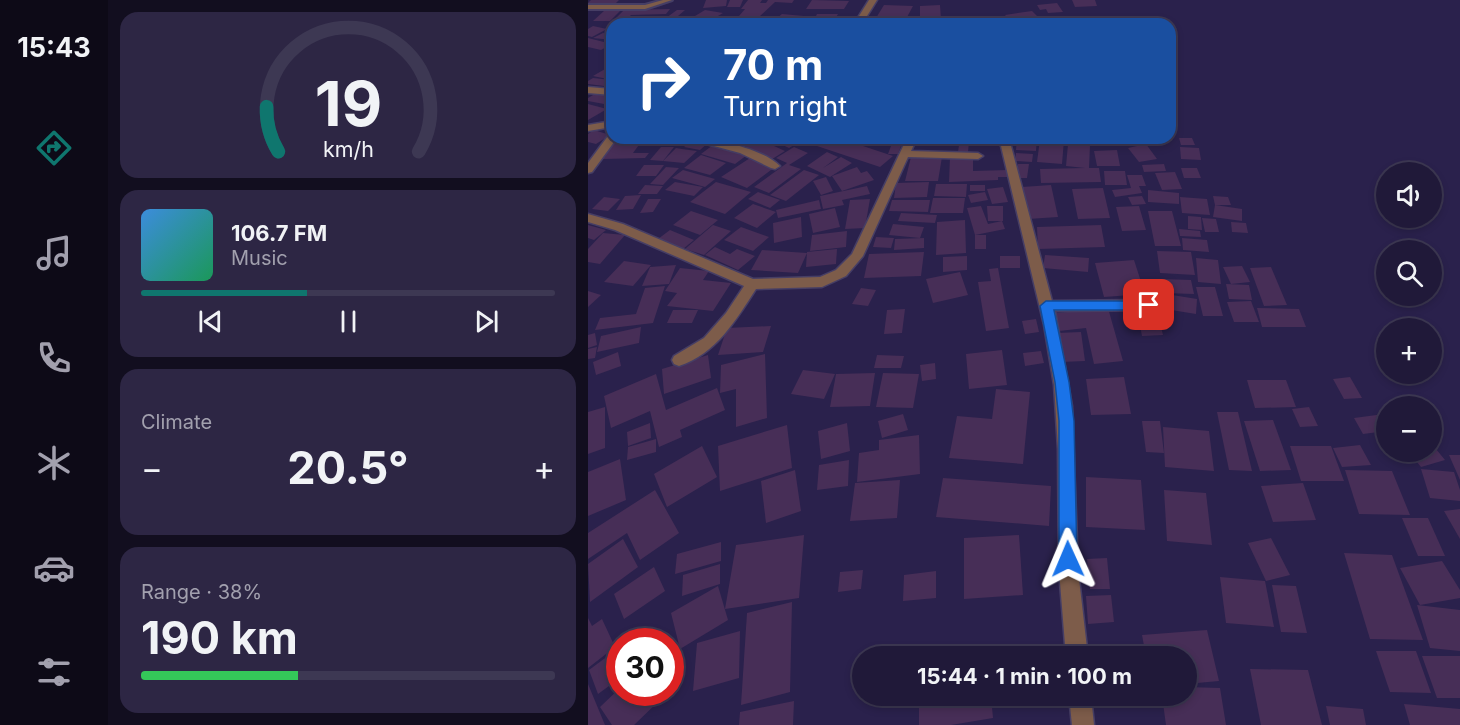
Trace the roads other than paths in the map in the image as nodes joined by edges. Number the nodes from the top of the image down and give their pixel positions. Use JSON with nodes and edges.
{"nodes":[{"id":1,"x":669,"y":0,"type":"edge"},
{"id":2,"x":873,"y":0,"type":"edge"},
{"id":3,"x":588,"y":7,"type":"edge"},
{"id":4,"x":862,"y":18,"type":"edge"},
{"id":5,"x":588,"y":90,"type":"edge"},
{"id":6,"x":606,"y":92,"type":"edge"},
{"id":7,"x":606,"y":125,"type":"edge"},
{"id":8,"x":588,"y":128,"type":"edge"},
{"id":9,"x":608,"y":144,"type":"edge"},
{"id":10,"x":714,"y":144,"type":"edge"},
{"id":11,"x":909,"y":144,"type":"edge"},
{"id":12,"x":1005,"y":144,"type":"edge"},
{"id":13,"x":904,"y":154,"type":"junction"},
{"id":14,"x":978,"y":156,"type":"dead end"},
{"id":15,"x":775,"y":166,"type":"dead end"},
{"id":16,"x":588,"y":170,"type":"edge"},
{"id":17,"x":588,"y":218,"type":"edge"},
{"id":18,"x":752,"y":284,"type":"junction"},
{"id":19,"x":1149,"y":305,"type":"dead end"},
{"id":20,"x":1046,"y":306,"type":"junction"},
{"id":21,"x":679,"y":360,"type":"dead end"},
{"id":22,"x":1076,"y":646,"type":"edge"},
{"id":23,"x":1081,"y":706,"type":"edge"},
{"id":24,"x":1083,"y":725,"type":"edge"}],
"edges":[{"from":1,"to":3,"type":"lane"},
{"from":2,"to":4,"type":"street"},
{"from":5,"to":6,"type":"street"},
{"from":7,"to":8,"type":"street"},
{"from":9,"to":16,"type":"street"},
{"from":10,"to":15,"type":"street"},
{"from":11,"to":13,"type":"street"},
{"from":12,"to":20,"type":"street"},
{"from":13,"to":14,"type":"street"},
{"from":13,"to":18,"type":"street"},
{"from":17,"to":18,"type":"street"},
{"from":18,"to":21,"type":"street"},
{"from":19,"to":20,"type":"street"},
{"from":20,"to":22,"type":"street"},
{"from":23,"to":24,"type":"street"}]}
